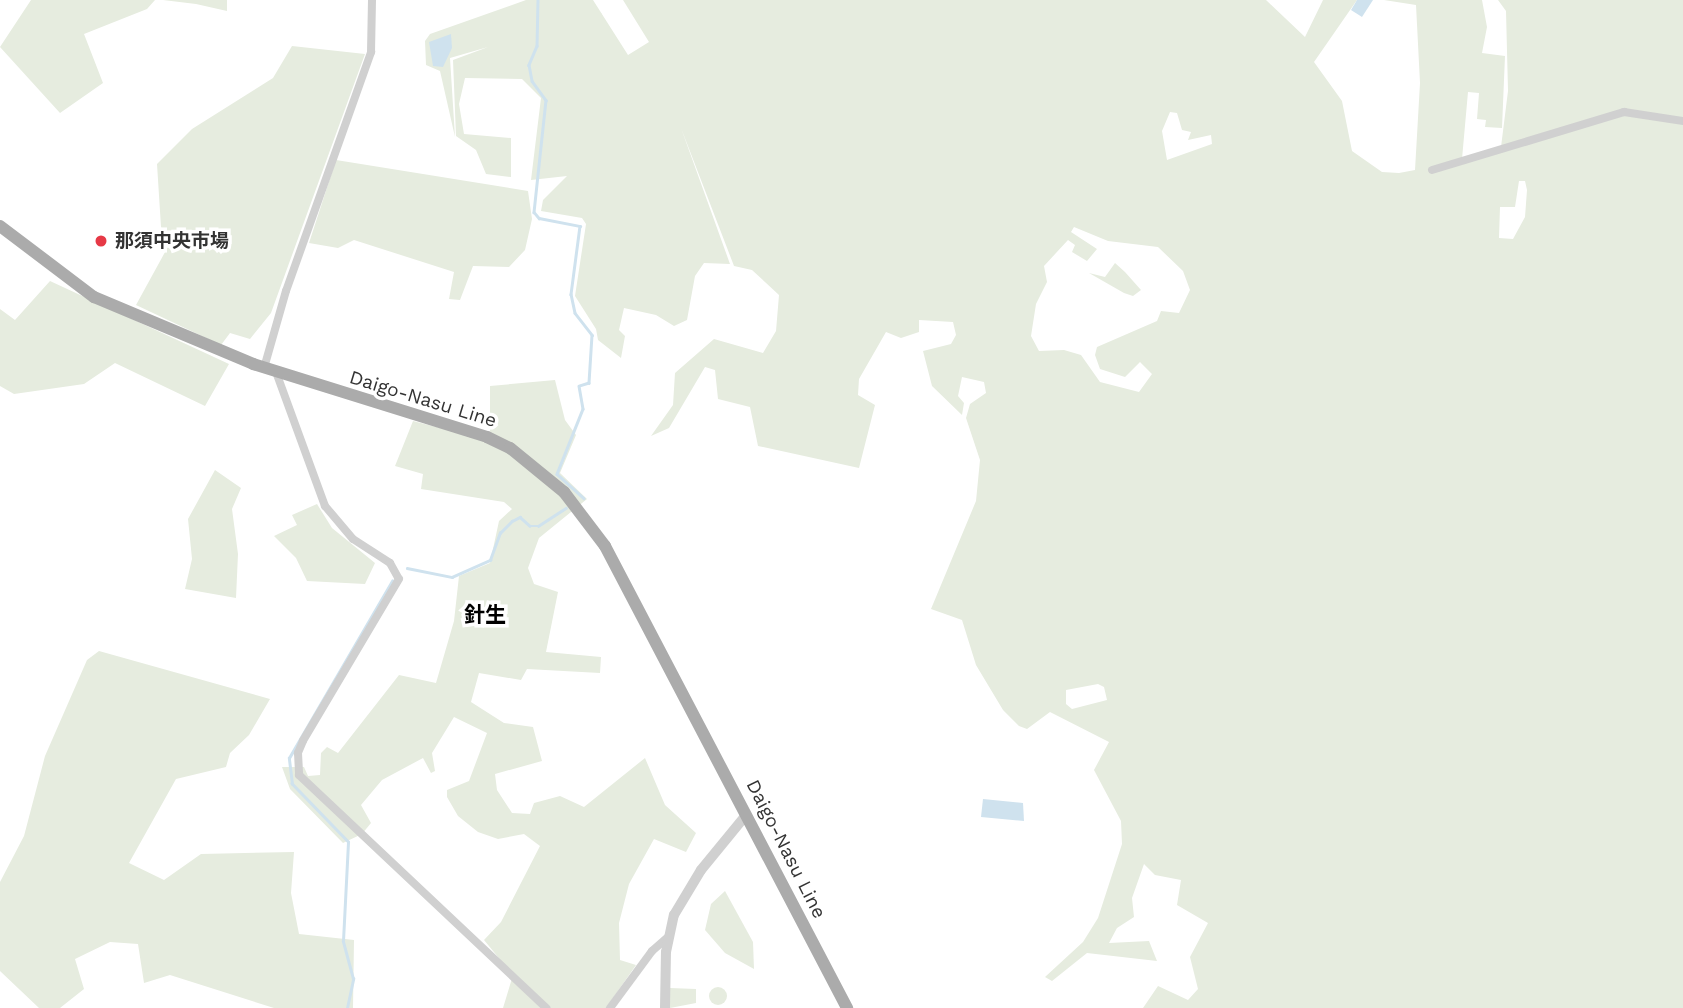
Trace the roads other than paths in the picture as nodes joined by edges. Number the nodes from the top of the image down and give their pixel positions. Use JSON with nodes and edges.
{"nodes":[{"id":1,"x":372,"y":0,"type":"edge"},
{"id":2,"x":1683,"y":121,"type":"edge"},
{"id":3,"x":1432,"y":170,"type":"dead end"},
{"id":4,"x":0,"y":226,"type":"edge"},
{"id":5,"x":270,"y":370,"type":"junction"},
{"id":6,"x":746,"y":815,"type":"junction"},
{"id":7,"x":667,"y":939,"type":"junction"},
{"id":8,"x":546,"y":1008,"type":"edge"},
{"id":9,"x":610,"y":1008,"type":"edge"},
{"id":10,"x":665,"y":1008,"type":"edge"},
{"id":11,"x":847,"y":1008,"type":"edge"}],
"edges":[{"from":1,"to":5,"type":"street"},
{"from":2,"to":3,"type":"street"},
{"from":4,"to":5,"type":"main road","name":"Daigo-Nasu Line"},
{"from":5,"to":6,"type":"main road","name":"Daigo-Nasu Line"},
{"from":5,"to":8,"type":"street"},
{"from":6,"to":7,"type":"street"},
{"from":6,"to":11,"type":"main road","name":"Daigo-Nasu Line"},
{"from":7,"to":9,"type":"street"},
{"from":7,"to":10,"type":"street"}]}
